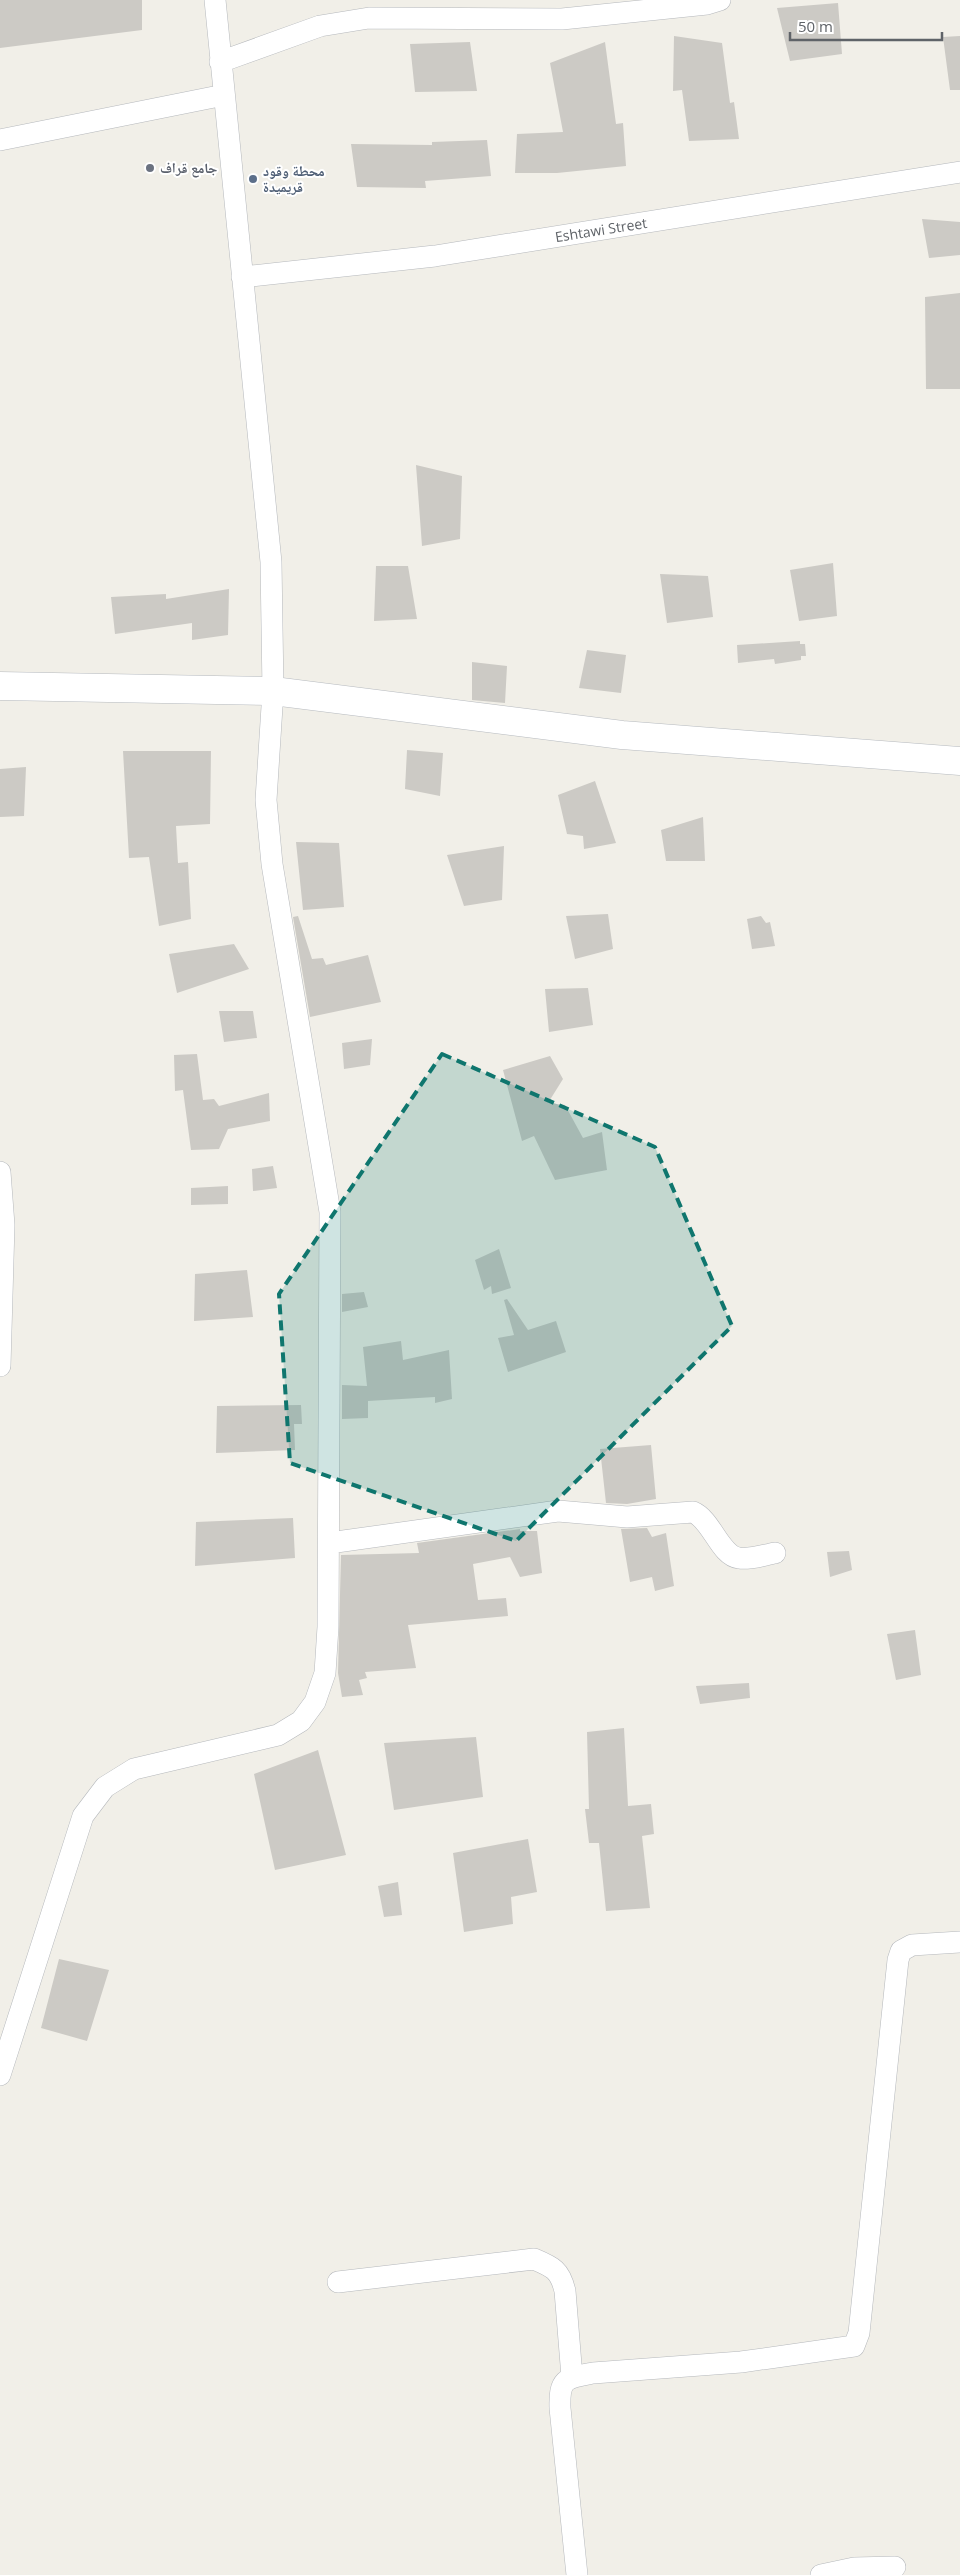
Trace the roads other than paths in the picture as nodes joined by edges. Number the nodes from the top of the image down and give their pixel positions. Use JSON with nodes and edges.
{"nodes":[{"id":1,"x":215,"y":0,"type":"edge"},
{"id":2,"x":720,"y":0,"type":"edge"},
{"id":3,"x":220,"y":62,"type":"junction"},
{"id":4,"x":224,"y":94,"type":"junction"},
{"id":5,"x":0,"y":140,"type":"edge"},
{"id":6,"x":960,"y":172,"type":"edge"},
{"id":7,"x":242,"y":277,"type":"junction"},
{"id":8,"x":0,"y":686,"type":"edge"},
{"id":9,"x":273,"y":691,"type":"junction"},
{"id":10,"x":960,"y":761,"type":"edge"},
{"id":11,"x":0,"y":1172,"type":"edge"},
{"id":12,"x":0,"y":1366,"type":"edge"},
{"id":13,"x":329,"y":1543,"type":"junction"},
{"id":14,"x":775,"y":1553,"type":"dead end"},
{"id":15,"x":960,"y":1942,"type":"edge"},
{"id":16,"x":0,"y":2075,"type":"edge"},
{"id":17,"x":338,"y":2282,"type":"dead end"},
{"id":18,"x":572,"y":2377,"type":"junction"},
{"id":19,"x":895,"y":2567,"type":"dead end"},
{"id":20,"x":577,"y":2575,"type":"edge"},
{"id":21,"x":821,"y":2575,"type":"edge"}],
"edges":[{"from":1,"to":3,"type":"street"},
{"from":2,"to":3,"type":"street"},
{"from":3,"to":4,"type":"street"},
{"from":4,"to":5,"type":"street"},
{"from":4,"to":7,"type":"street"},
{"from":6,"to":7,"type":"street","name":"Eshtawi Street"},
{"from":7,"to":9,"type":"street"},
{"from":8,"to":9,"type":"street"},
{"from":9,"to":10,"type":"street"},
{"from":9,"to":13,"type":"street"},
{"from":11,"to":12,"type":"street"},
{"from":13,"to":14,"type":"street"},
{"from":13,"to":16,"type":"street"},
{"from":15,"to":18,"type":"street"},
{"from":17,"to":18,"type":"street"},
{"from":18,"to":20,"type":"street"},
{"from":19,"to":21,"type":"street"}]}
